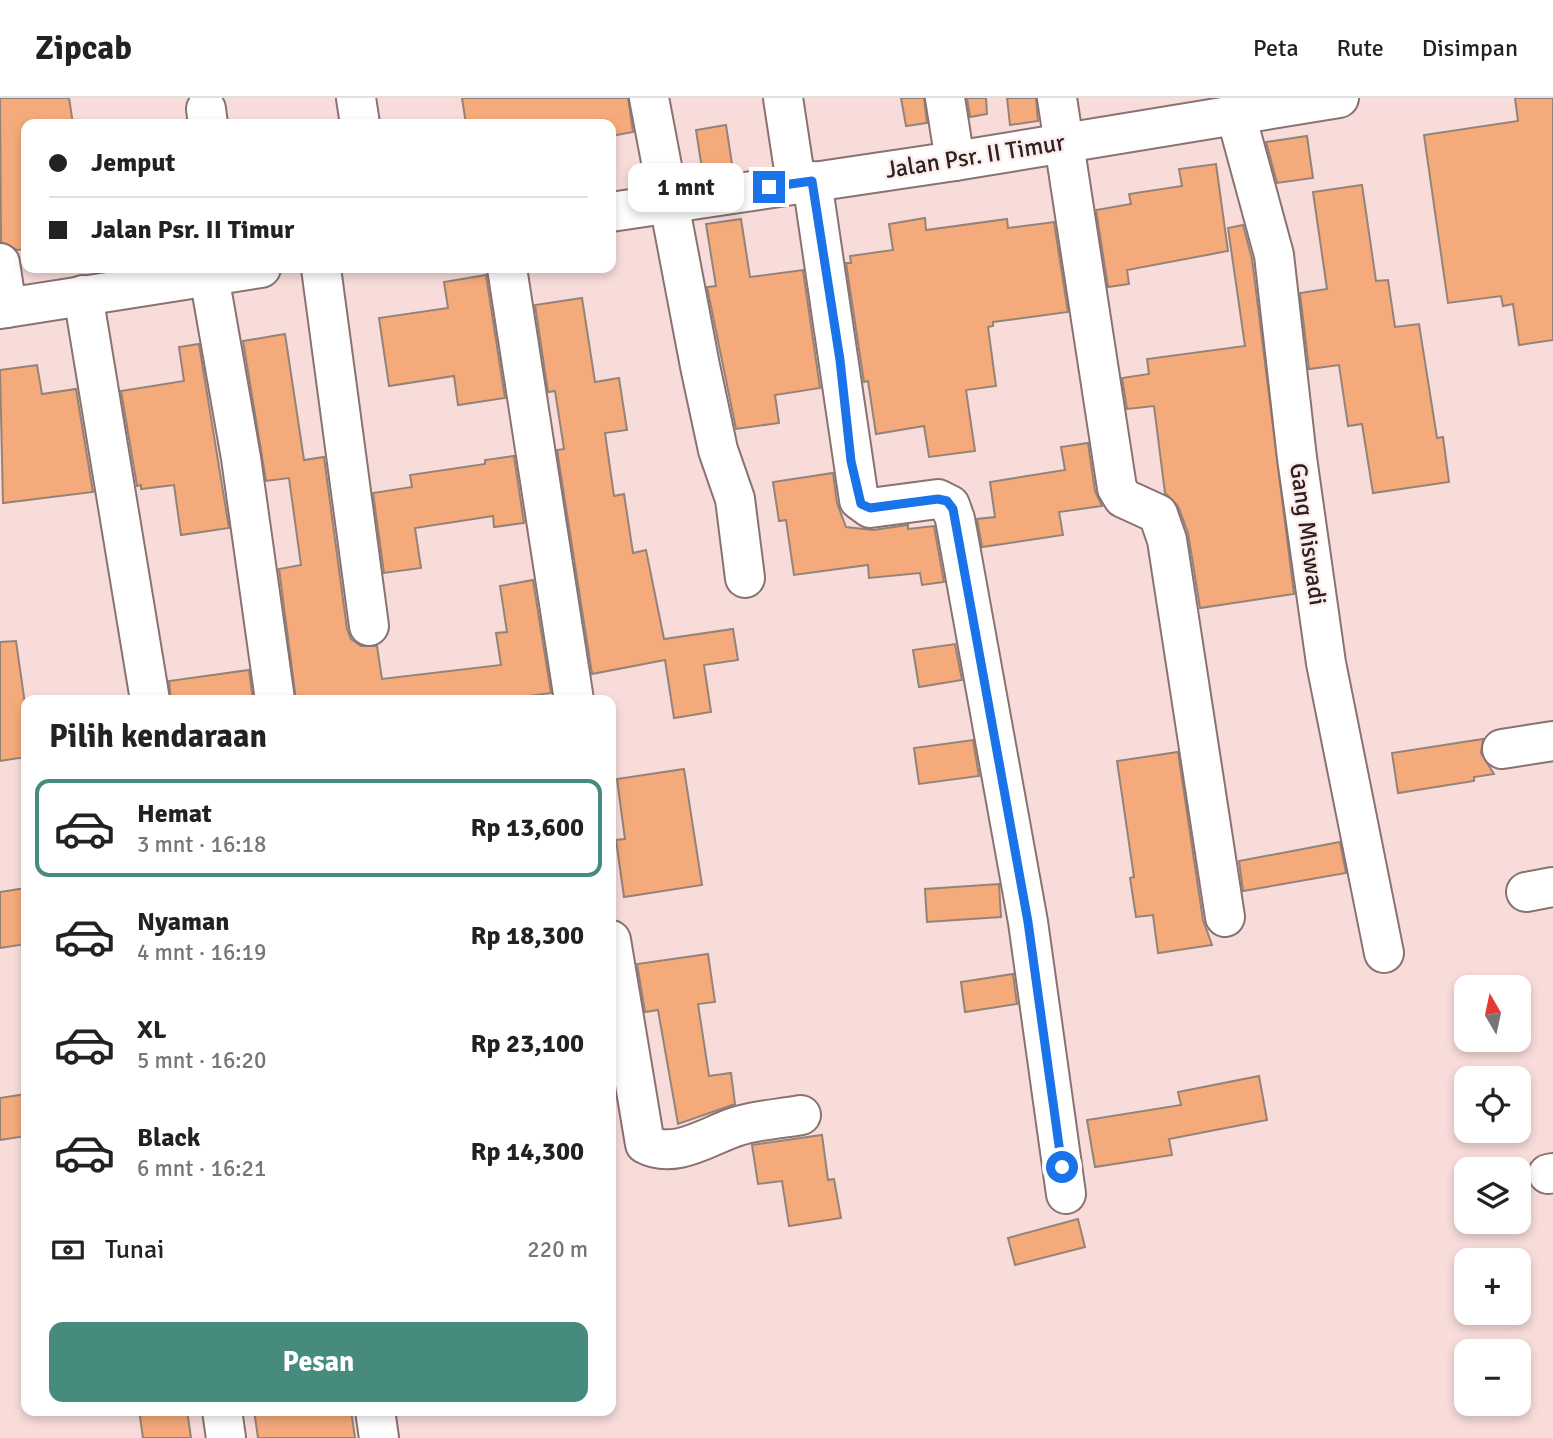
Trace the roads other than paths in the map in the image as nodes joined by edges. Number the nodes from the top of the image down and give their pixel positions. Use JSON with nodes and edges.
{"nodes":[{"id":1,"x":356,"y":98,"type":"edge"},
{"id":2,"x":649,"y":98,"type":"edge"},
{"id":3,"x":783,"y":98,"type":"edge"},
{"id":4,"x":946,"y":98,"type":"edge"},
{"id":5,"x":1057,"y":98,"type":"edge"},
{"id":6,"x":1339,"y":98,"type":"edge"},
{"id":7,"x":1254,"y":107,"type":"edge"},
{"id":8,"x":358,"y":119,"type":"edge"},
{"id":9,"x":1063,"y":142,"type":"junction"},
{"id":10,"x":955,"y":161,"type":"junction"},
{"id":11,"x":804,"y":182,"type":"junction"},
{"id":12,"x":667,"y":203,"type":"junction"},
{"id":13,"x":616,"y":211,"type":"edge"},
{"id":14,"x":0,"y":263,"type":"edge"},
{"id":15,"x":221,"y":273,"type":"edge"},
{"id":16,"x":234,"y":273,"type":"edge"},
{"id":17,"x":322,"y":273,"type":"edge"},
{"id":18,"x":508,"y":273,"type":"edge"},
{"id":19,"x":83,"y":295,"type":"junction"},
{"id":20,"x":3,"y":309,"type":"edge"},
{"id":21,"x":746,"y":578,"type":"dead end"},
{"id":22,"x":369,"y":626,"type":"dead end"},
{"id":23,"x":149,"y":695,"type":"edge"},
{"id":24,"x":274,"y":695,"type":"edge"},
{"id":25,"x":573,"y":695,"type":"edge"},
{"id":26,"x":1553,"y":741,"type":"edge"},
{"id":27,"x":1502,"y":749,"type":"dead end"},
{"id":28,"x":1225,"y":917,"type":"dead end"},
{"id":29,"x":1384,"y":953,"type":"dead end"},
{"id":30,"x":616,"y":970,"type":"edge"},
{"id":31,"x":801,"y":1115,"type":"dead end"},
{"id":32,"x":1066,"y":1194,"type":"dead end"},
{"id":33,"x":223,"y":1416,"type":"edge"},
{"id":34,"x":376,"y":1416,"type":"edge"},
{"id":35,"x":226,"y":1438,"type":"edge"},
{"id":36,"x":379,"y":1438,"type":"edge"}],
"edges":[{"from":1,"to":8,"type":"street"},
{"from":2,"to":12,"type":"street"},
{"from":3,"to":11,"type":"street"},
{"from":4,"to":10,"type":"street"},
{"from":5,"to":9,"type":"street"},
{"from":6,"to":7,"type":"street","name":"Jalan Psr. II Timur"},
{"from":7,"to":9,"type":"street","name":"Jalan Psr. II Timur"},
{"from":7,"to":29,"type":"street","name":"Gang Miswadi"},
{"from":9,"to":10,"type":"street","name":"Jalan Psr. II Timur"},
{"from":9,"to":28,"type":"street"},
{"from":10,"to":11,"type":"street","name":"Jalan Psr. II Timur"},
{"from":11,"to":12,"type":"street","name":"Jalan Psr. II Timur"},
{"from":11,"to":32,"type":"street"},
{"from":12,"to":13,"type":"street","name":"Jalan Psr. II Timur"},
{"from":12,"to":21,"type":"street"},
{"from":14,"to":20,"type":"street"},
{"from":15,"to":19,"type":"street"},
{"from":16,"to":24,"type":"street"},
{"from":17,"to":22,"type":"street"},
{"from":18,"to":25,"type":"street"},
{"from":19,"to":20,"type":"street"},
{"from":19,"to":23,"type":"street"},
{"from":26,"to":27,"type":"street"},
{"from":30,"to":31,"type":"street"},
{"from":33,"to":35,"type":"street"},
{"from":34,"to":36,"type":"street"}]}
